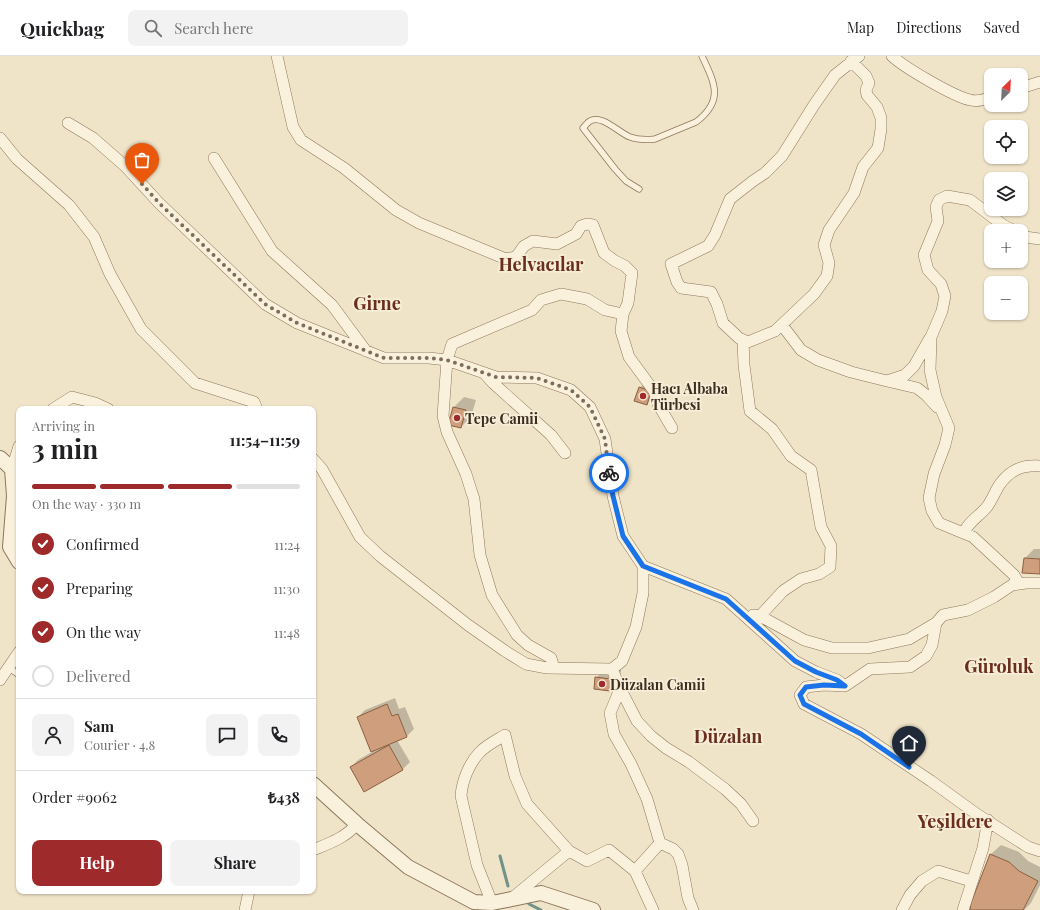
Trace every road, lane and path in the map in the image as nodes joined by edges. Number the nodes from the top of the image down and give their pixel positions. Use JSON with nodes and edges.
{"nodes":[{"id":1,"x":277,"y":56,"type":"edge"},
{"id":2,"x":702,"y":56,"type":"edge"},
{"id":3,"x":892,"y":56,"type":"edge"},
{"id":4,"x":855,"y":59,"type":"edge"},
{"id":5,"x":1040,"y":82,"type":"edge"},
{"id":6,"x":1028,"y":86,"type":"edge"},
{"id":7,"x":984,"y":99,"type":"edge"},
{"id":8,"x":68,"y":123,"type":"dead end"},
{"id":9,"x":0,"y":138,"type":"edge"},
{"id":10,"x":214,"y":158,"type":"dead end"},
{"id":11,"x":639,"y":190,"type":"dead end"},
{"id":12,"x":1003,"y":224,"type":"edge"},
{"id":13,"x":1028,"y":237,"type":"edge"},
{"id":14,"x":1040,"y":239,"type":"edge"},
{"id":15,"x":623,"y":314,"type":"junction"},
{"id":16,"x":782,"y":325,"type":"junction"},
{"id":17,"x":931,"y":337,"type":"junction"},
{"id":18,"x":743,"y":340,"type":"junction"},
{"id":19,"x":367,"y":351,"type":"junction"},
{"id":20,"x":447,"y":360,"type":"junction"},
{"id":21,"x":484,"y":373,"type":"junction"},
{"id":22,"x":886,"y":381,"type":"junction"},
{"id":23,"x":58,"y":406,"type":"edge"},
{"id":24,"x":102,"y":406,"type":"edge"},
{"id":25,"x":256,"y":406,"type":"edge"},
{"id":26,"x":942,"y":413,"type":"junction"},
{"id":27,"x":672,"y":428,"type":"dead end"},
{"id":28,"x":565,"y":453,"type":"dead end"},
{"id":29,"x":16,"y":456,"type":"edge"},
{"id":30,"x":0,"y":458,"type":"edge"},
{"id":31,"x":316,"y":462,"type":"edge"},
{"id":32,"x":1040,"y":466,"type":"edge"},
{"id":33,"x":12,"y":469,"type":"junction"},
{"id":34,"x":964,"y":533,"type":"junction"},
{"id":35,"x":16,"y":557,"type":"edge"},
{"id":36,"x":643,"y":566,"type":"junction"},
{"id":37,"x":1040,"y":583,"type":"edge"},
{"id":38,"x":1019,"y":584,"type":"junction"},
{"id":39,"x":744,"y":615,"type":"junction"},
{"id":40,"x":760,"y":616,"type":"junction"},
{"id":41,"x":936,"y":623,"type":"junction"},
{"id":42,"x":16,"y":656,"type":"edge"},
{"id":43,"x":8,"y":668,"type":"junction"},
{"id":44,"x":554,"y":668,"type":"junction"},
{"id":45,"x":612,"y":669,"type":"junction"},
{"id":46,"x":16,"y":673,"type":"edge"},
{"id":47,"x":0,"y":680,"type":"edge"},
{"id":48,"x":845,"y":686,"type":"junction"},
{"id":49,"x":620,"y":688,"type":"junction"},
{"id":50,"x":316,"y":787,"type":"edge"},
{"id":51,"x":988,"y":820,"type":"junction"},
{"id":52,"x":753,"y":821,"type":"dead end"},
{"id":53,"x":357,"y":824,"type":"junction"},
{"id":54,"x":660,"y":843,"type":"junction"},
{"id":55,"x":316,"y":849,"type":"edge"},
{"id":56,"x":569,"y":851,"type":"junction"},
{"id":57,"x":1040,"y":851,"type":"edge"},
{"id":58,"x":635,"y":871,"type":"junction"},
{"id":59,"x":971,"y":882,"type":"junction"},
{"id":60,"x":248,"y":894,"type":"edge"},
{"id":61,"x":511,"y":899,"type":"junction"},
{"id":62,"x":492,"y":903,"type":"junction"},
{"id":63,"x":245,"y":910,"type":"edge"},
{"id":64,"x":593,"y":910,"type":"edge"},
{"id":65,"x":653,"y":910,"type":"edge"},
{"id":66,"x":693,"y":910,"type":"edge"},
{"id":67,"x":902,"y":910,"type":"edge"},
{"id":68,"x":963,"y":910,"type":"edge"}],
"edges":[{"from":1,"to":15,"type":"street"},
{"from":2,"to":11,"type":"lane"},
{"from":3,"to":7,"type":"street"},
{"from":4,"to":16,"type":"street"},
{"from":4,"to":18,"type":"street"},
{"from":5,"to":6,"type":"street"},
{"from":8,"to":19,"type":"street"},
{"from":9,"to":25,"type":"street"},
{"from":10,"to":19,"type":"street"},
{"from":12,"to":17,"type":"street"},
{"from":13,"to":14,"type":"street"},
{"from":15,"to":20,"type":"street"},
{"from":15,"to":27,"type":"street"},
{"from":16,"to":18,"type":"street"},
{"from":16,"to":22,"type":"street"},
{"from":17,"to":22,"type":"street"},
{"from":17,"to":26,"type":"street"},
{"from":18,"to":40,"type":"street"},
{"from":19,"to":20,"type":"street"},
{"from":20,"to":21,"type":"street"},
{"from":20,"to":44,"type":"street"},
{"from":21,"to":28,"type":"street"},
{"from":21,"to":36,"type":"street"},
{"from":22,"to":26,"type":"street"},
{"from":23,"to":24,"type":"street"},
{"from":26,"to":34,"type":"street"},
{"from":29,"to":33,"type":"street"},
{"from":30,"to":33,"type":"street"},
{"from":31,"to":44,"type":"street"},
{"from":32,"to":34,"type":"street"},
{"from":33,"to":35,"type":"street"},
{"from":34,"to":38,"type":"street"},
{"from":36,"to":39,"type":"street"},
{"from":36,"to":45,"type":"street"},
{"from":37,"to":38,"type":"street"},
{"from":38,"to":41,"type":"street"},
{"from":39,"to":40,"type":"street"},
{"from":39,"to":48,"type":"street"},
{"from":40,"to":41,"type":"street"},
{"from":41,"to":48,"type":"street"},
{"from":42,"to":43,"type":"street"},
{"from":43,"to":46,"type":"lane"},
{"from":43,"to":47,"type":"street"},
{"from":44,"to":45,"type":"street"},
{"from":45,"to":49,"type":"street"},
{"from":48,"to":51,"type":"street"},
{"from":49,"to":52,"type":"street"},
{"from":49,"to":54,"type":"street"},
{"from":50,"to":53,"type":"street"},
{"from":51,"to":57,"type":"street"},
{"from":51,"to":59,"type":"street"},
{"from":53,"to":55,"type":"street"},
{"from":53,"to":62,"type":"street"},
{"from":54,"to":58,"type":"street"},
{"from":54,"to":66,"type":"street"},
{"from":56,"to":58,"type":"street"},
{"from":56,"to":61,"type":"street"},
{"from":56,"to":62,"type":"street"},
{"from":58,"to":65,"type":"street"},
{"from":59,"to":67,"type":"street"},
{"from":59,"to":68,"type":"street"},
{"from":60,"to":63,"type":"street"},
{"from":61,"to":62,"type":"street"},
{"from":61,"to":64,"type":"street"}]}
